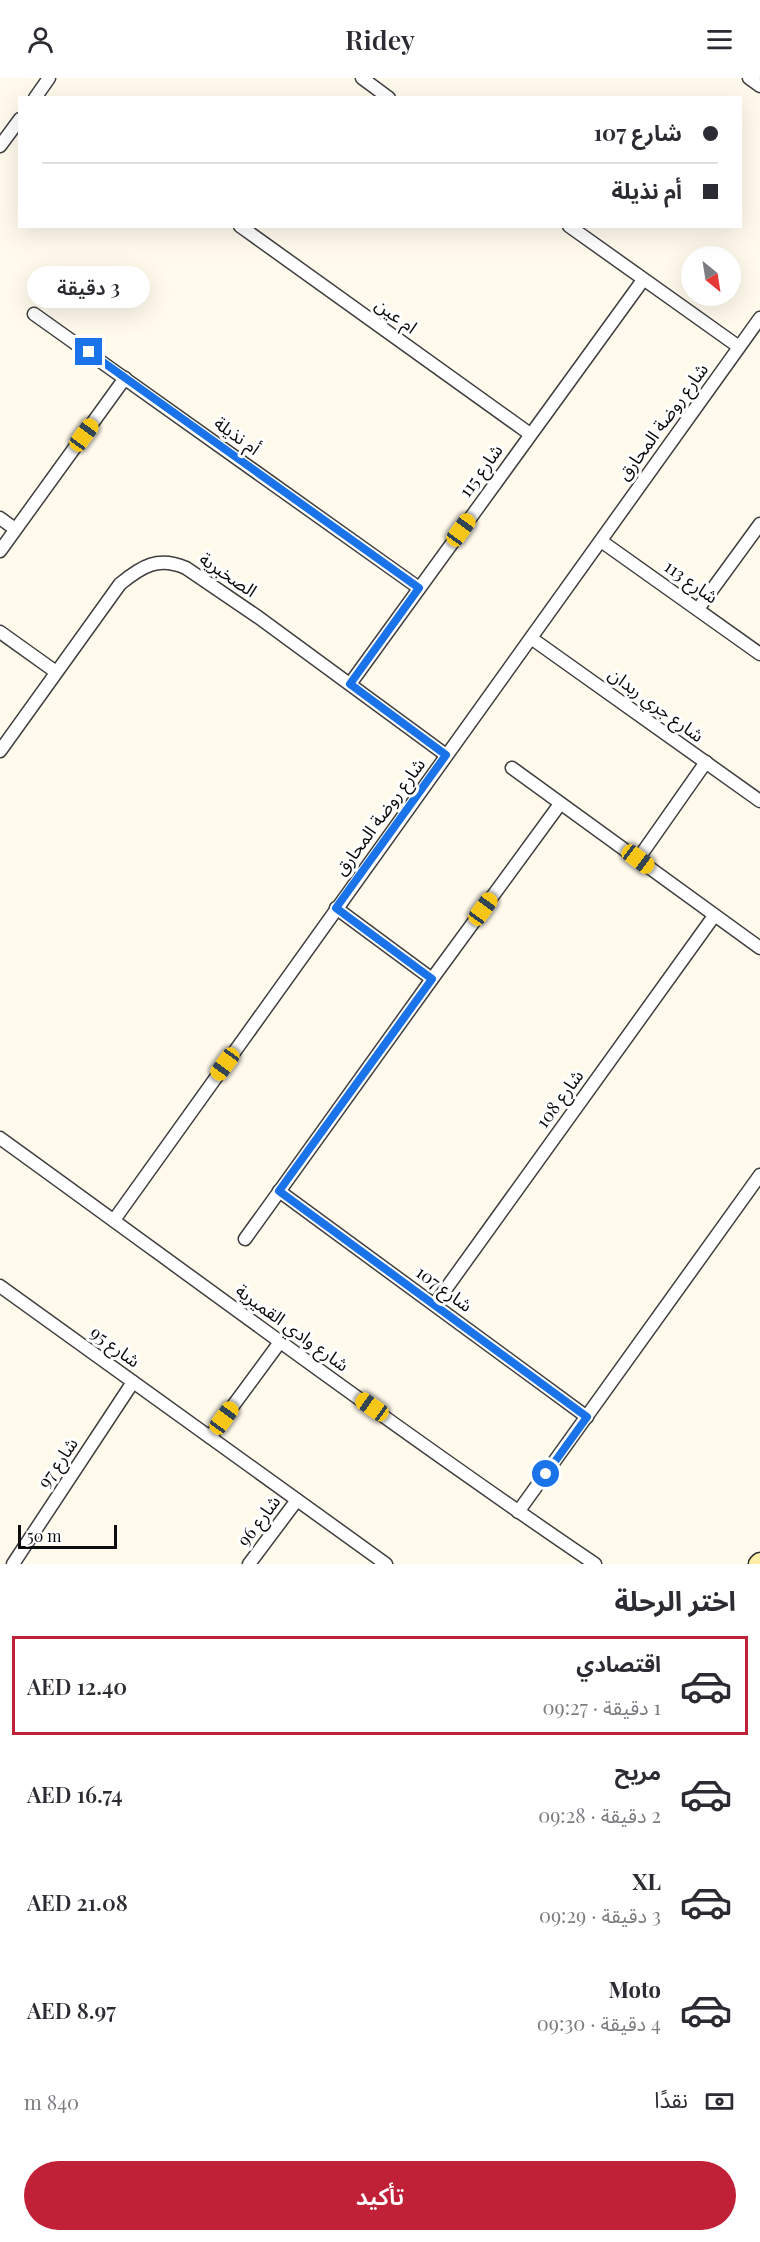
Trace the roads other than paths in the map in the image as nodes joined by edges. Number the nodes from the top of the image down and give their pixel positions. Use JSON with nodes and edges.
{"nodes":[{"id":1,"x":49,"y":78,"type":"edge"},
{"id":2,"x":362,"y":78,"type":"edge"},
{"id":3,"x":749,"y":78,"type":"edge"},
{"id":4,"x":760,"y":86,"type":"edge"},
{"id":5,"x":36,"y":96,"type":"edge"},
{"id":6,"x":386,"y":96,"type":"edge"},
{"id":7,"x":18,"y":122,"type":"edge"},
{"id":8,"x":0,"y":146,"type":"edge"},
{"id":9,"x":243,"y":228,"type":"edge"},
{"id":10,"x":572,"y":228,"type":"edge"},
{"id":11,"x":643,"y":280,"type":"junction"},
{"id":12,"x":34,"y":314,"type":"dead end"},
{"id":13,"x":760,"y":318,"type":"edge"},
{"id":14,"x":739,"y":347,"type":"junction"},
{"id":15,"x":125,"y":378,"type":"junction"},
{"id":16,"x":530,"y":434,"type":"junction"},
{"id":17,"x":0,"y":518,"type":"edge"},
{"id":18,"x":760,"y":524,"type":"edge"},
{"id":19,"x":15,"y":529,"type":"junction"},
{"id":20,"x":601,"y":541,"type":"junction"},
{"id":21,"x":0,"y":551,"type":"edge"},
{"id":22,"x":419,"y":588,"type":"junction"},
{"id":23,"x":698,"y":609,"type":"junction"},
{"id":24,"x":0,"y":632,"type":"edge"},
{"id":25,"x":531,"y":638,"type":"junction"},
{"id":26,"x":760,"y":654,"type":"edge"},
{"id":27,"x":56,"y":672,"type":"junction"},
{"id":28,"x":350,"y":684,"type":"junction"},
{"id":29,"x":0,"y":751,"type":"edge"},
{"id":30,"x":446,"y":755,"type":"junction"},
{"id":31,"x":706,"y":762,"type":"junction"},
{"id":32,"x":512,"y":768,"type":"dead end"},
{"id":33,"x":760,"y":801,"type":"edge"},
{"id":34,"x":561,"y":804,"type":"junction"},
{"id":35,"x":638,"y":859,"type":"junction"},
{"id":36,"x":336,"y":908,"type":"junction"},
{"id":37,"x":714,"y":915,"type":"junction"},
{"id":38,"x":760,"y":948,"type":"edge"},
{"id":39,"x":432,"y":979,"type":"junction"},
{"id":40,"x":0,"y":1138,"type":"edge"},
{"id":41,"x":760,"y":1175,"type":"edge"},
{"id":42,"x":279,"y":1191,"type":"junction"},
{"id":43,"x":114,"y":1220,"type":"junction"},
{"id":44,"x":245,"y":1239,"type":"dead end"},
{"id":45,"x":0,"y":1286,"type":"edge"},
{"id":46,"x":435,"y":1304,"type":"junction"},
{"id":47,"x":280,"y":1342,"type":"junction"},
{"id":48,"x":133,"y":1382,"type":"junction"},
{"id":49,"x":587,"y":1417,"type":"junction"},
{"id":50,"x":210,"y":1437,"type":"junction"},
{"id":51,"x":297,"y":1500,"type":"junction"},
{"id":52,"x":518,"y":1512,"type":"junction"},
{"id":53,"x":13,"y":1564,"type":"edge"},
{"id":54,"x":249,"y":1564,"type":"edge"},
{"id":55,"x":386,"y":1564,"type":"edge"},
{"id":56,"x":595,"y":1564,"type":"edge"}],
"edges":[{"from":1,"to":5,"type":"street"},
{"from":2,"to":6,"type":"street"},
{"from":3,"to":4,"type":"street"},
{"from":7,"to":8,"type":"street"},
{"from":9,"to":16,"type":"street","name":"ام عين"},
{"from":10,"to":11,"type":"street"},
{"from":11,"to":14,"type":"street"},
{"from":11,"to":16,"type":"street","name":"شارع 115"},
{"from":12,"to":15,"type":"street","name":"أم نذيلة"},
{"from":13,"to":14,"type":"street","name":"شارع روضة المحارق"},
{"from":14,"to":20,"type":"street","name":"شارع روضة المحارق"},
{"from":15,"to":19,"type":"street"},
{"from":15,"to":22,"type":"street","name":"أم نذيلة"},
{"from":16,"to":22,"type":"street","name":"شارع 115"},
{"from":17,"to":19,"type":"street"},
{"from":18,"to":23,"type":"street"},
{"from":19,"to":21,"type":"street"},
{"from":20,"to":23,"type":"street","name":"شارع 113"},
{"from":20,"to":25,"type":"street","name":"شارع روضة المحارق"},
{"from":22,"to":28,"type":"street","name":"شارع 115"},
{"from":23,"to":26,"type":"street","name":"شارع 113"},
{"from":24,"to":27,"type":"street"},
{"from":25,"to":30,"type":"street","name":"شارع روضة المحارق"},
{"from":25,"to":31,"type":"street","name":"شارع جري ربدان"},
{"from":27,"to":28,"type":"street","name":"الصخبرية"},
{"from":27,"to":29,"type":"street","name":"الصخبرية"},
{"from":28,"to":30,"type":"street","name":"الصخبرية"},
{"from":30,"to":36,"type":"street","name":"شارع روضة المحارق"},
{"from":31,"to":33,"type":"street","name":"شارع جري ربدان"},
{"from":31,"to":35,"type":"street"},
{"from":32,"to":34,"type":"street"},
{"from":34,"to":35,"type":"street"},
{"from":34,"to":39,"type":"street"},
{"from":35,"to":37,"type":"street"},
{"from":36,"to":39,"type":"street"},
{"from":36,"to":43,"type":"street","name":"شارع روضة المحارق"},
{"from":37,"to":38,"type":"street"},
{"from":37,"to":46,"type":"street","name":"شارع 108"},
{"from":39,"to":42,"type":"street"},
{"from":40,"to":43,"type":"street","name":"شارع وادي القميرية"},
{"from":41,"to":49,"type":"street"},
{"from":42,"to":44,"type":"street"},
{"from":42,"to":46,"type":"street","name":"شارع 107"},
{"from":43,"to":47,"type":"street","name":"شارع وادي القميرية"},
{"from":45,"to":48,"type":"street","name":"شارع 95"},
{"from":46,"to":49,"type":"street","name":"شارع 107"},
{"from":47,"to":50,"type":"street"},
{"from":47,"to":52,"type":"street","name":"شارع وادي القميرية"},
{"from":48,"to":50,"type":"street","name":"شارع 95"},
{"from":48,"to":53,"type":"street","name":"شارع 97"},
{"from":49,"to":52,"type":"street"},
{"from":50,"to":51,"type":"street","name":"شارع 95"},
{"from":51,"to":54,"type":"street","name":"شارع 96"},
{"from":51,"to":55,"type":"street","name":"شارع 95"},
{"from":52,"to":56,"type":"street","name":"شارع وادي القميرية"}]}
